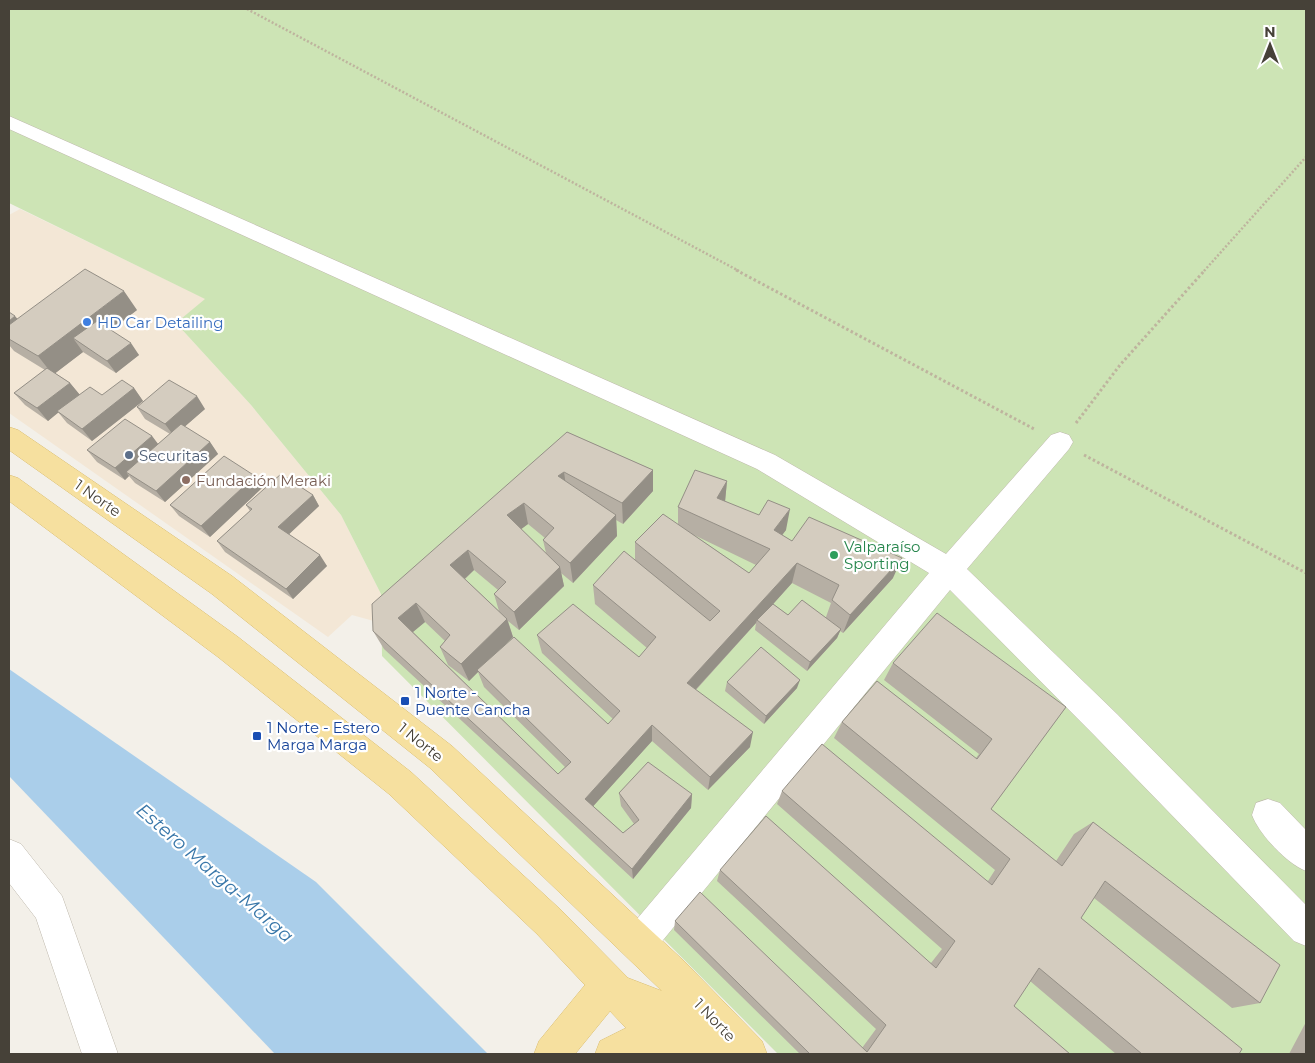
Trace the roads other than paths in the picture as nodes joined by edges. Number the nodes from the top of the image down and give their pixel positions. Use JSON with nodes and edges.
{"nodes":[{"id":1,"x":9,"y":122,"type":"edge"},
{"id":2,"x":9,"y":436,"type":"edge"},
{"id":3,"x":1060,"y":442,"type":"road end"},
{"id":4,"x":9,"y":486,"type":"edge"},
{"id":5,"x":950,"y":571,"type":"junction"},
{"id":6,"x":1268,"y":815,"type":"dead end"},
{"id":7,"x":1306,"y":854,"type":"edge"},
{"id":8,"x":9,"y":856,"type":"edge"},
{"id":9,"x":1306,"y":929,"type":"edge"},
{"id":10,"x":638,"y":944,"type":"junction"},
{"id":11,"x":608,"y":985,"type":"junction"},
{"id":12,"x":666,"y":1044,"type":"edge"},
{"id":13,"x":559,"y":1046,"type":"edge"},
{"id":14,"x":100,"y":1054,"type":"edge"},
{"id":15,"x":612,"y":1054,"type":"edge"},
{"id":16,"x":717,"y":1054,"type":"edge"},
{"id":17,"x":749,"y":1054,"type":"edge"}],
"edges":[{"from":1,"to":5,"type":"street"},
{"from":2,"to":10,"type":"main road","name":"1 Norte"},
{"from":3,"to":5,"type":"street"},
{"from":4,"to":11,"type":"main road"},
{"from":5,"to":9,"type":"street"},
{"from":5,"to":10,"type":"street"},
{"from":6,"to":7,"type":"street"},
{"from":8,"to":14,"type":"street"},
{"from":10,"to":17,"type":"main road","name":"1 Norte"},
{"from":11,"to":12,"type":"main road"},
{"from":11,"to":13,"type":"main road"},
{"from":11,"to":16,"type":"main road"},
{"from":12,"to":15,"type":"main road"}]}
